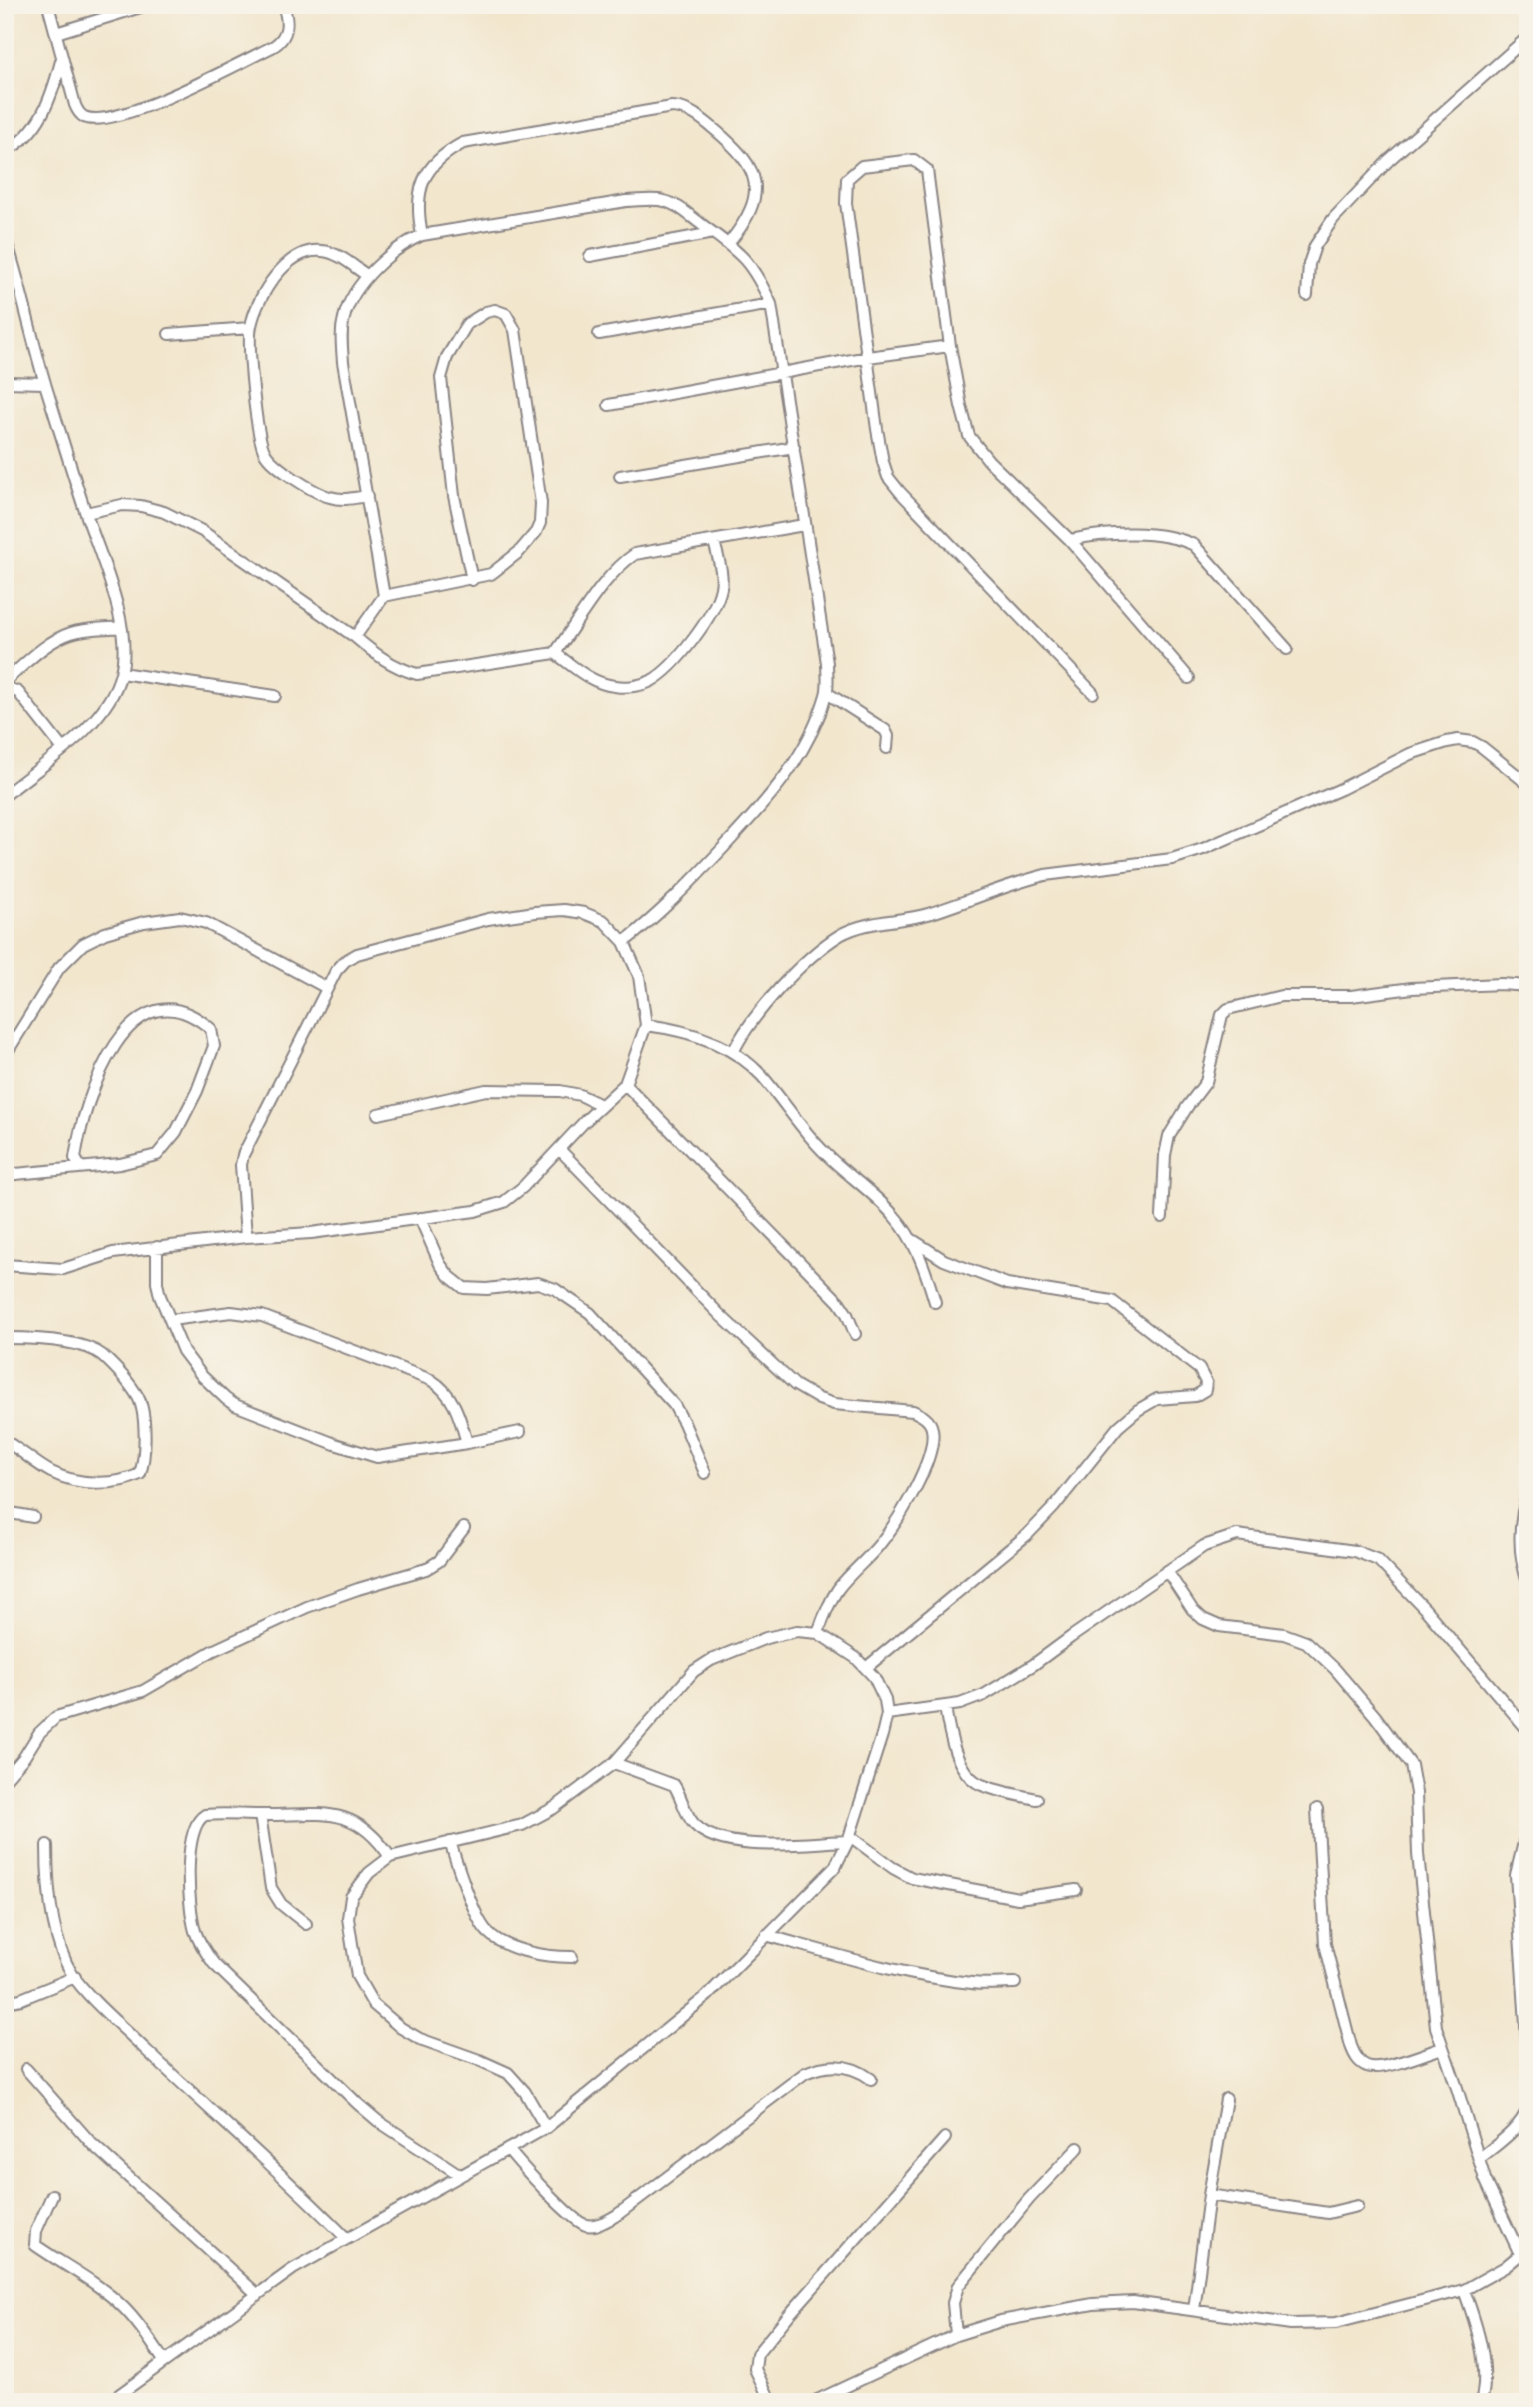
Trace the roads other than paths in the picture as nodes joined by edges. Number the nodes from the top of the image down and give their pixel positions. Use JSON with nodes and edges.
{"nodes":[{"id":1,"x":48,"y":5,"type":"edge"},
{"id":2,"x":147,"y":5,"type":"edge"},
{"id":3,"x":283,"y":5,"type":"edge"},
{"id":4,"x":56,"y":33,"type":"junction"},
{"id":5,"x":1528,"y":37,"type":"edge"},
{"id":6,"x":62,"y":59,"type":"junction"},
{"id":7,"x":5,"y":150,"type":"edge"},
{"id":8,"x":713,"y":233,"type":"junction"},
{"id":9,"x":422,"y":235,"type":"junction"},
{"id":10,"x":5,"y":237,"type":"edge"},
{"id":11,"x":729,"y":243,"type":"junction"},
{"id":12,"x":590,"y":256,"type":"dead end"},
{"id":13,"x":369,"y":276,"type":"junction"},
{"id":14,"x":1307,"y":295,"type":"dead end"},
{"id":15,"x":771,"y":304,"type":"junction"},
{"id":16,"x":250,"y":328,"type":"junction"},
{"id":17,"x":169,"y":334,"type":"dead end"},
{"id":18,"x":599,"y":334,"type":"dead end"},
{"id":19,"x":950,"y":346,"type":"junction"},
{"id":20,"x":868,"y":357,"type":"junction"},
{"id":21,"x":783,"y":374,"type":"junction"},
{"id":22,"x":5,"y":382,"type":"edge"},
{"id":23,"x":45,"y":383,"type":"junction"},
{"id":24,"x":609,"y":405,"type":"dead end"},
{"id":25,"x":794,"y":447,"type":"junction"},
{"id":26,"x":620,"y":476,"type":"dead end"},
{"id":27,"x":367,"y":496,"type":"junction"},
{"id":28,"x":86,"y":513,"type":"junction"},
{"id":29,"x":804,"y":525,"type":"junction"},
{"id":30,"x":1070,"y":540,"type":"junction"},
{"id":31,"x":714,"y":541,"type":"junction"},
{"id":32,"x":472,"y":580,"type":"junction"},
{"id":33,"x":384,"y":596,"type":"junction"},
{"id":34,"x":120,"y":627,"type":"junction"},
{"id":35,"x":355,"y":637,"type":"junction"},
{"id":36,"x":1287,"y":649,"type":"dead end"},
{"id":37,"x":555,"y":653,"type":"junction"},
{"id":38,"x":121,"y":673,"type":"junction"},
{"id":39,"x":1189,"y":678,"type":"dead end"},
{"id":40,"x":5,"y":681,"type":"edge"},
{"id":41,"x":5,"y":687,"type":"edge"},
{"id":42,"x":827,"y":693,"type":"junction"},
{"id":43,"x":1093,"y":694,"type":"dead end"},
{"id":44,"x":275,"y":696,"type":"dead end"},
{"id":45,"x":62,"y":748,"type":"junction"},
{"id":46,"x":887,"y":748,"type":"dead end"},
{"id":47,"x":1528,"y":784,"type":"edge"},
{"id":48,"x":5,"y":795,"type":"edge"},
{"id":49,"x":624,"y":942,"type":"junction"},
{"id":50,"x":1528,"y":986,"type":"edge"},
{"id":51,"x":327,"y":988,"type":"junction"},
{"id":52,"x":646,"y":1026,"type":"junction"},
{"id":53,"x":733,"y":1052,"type":"junction"},
{"id":54,"x":5,"y":1055,"type":"edge"},
{"id":55,"x":625,"y":1084,"type":"junction"},
{"id":56,"x":601,"y":1105,"type":"junction"},
{"id":57,"x":378,"y":1114,"type":"dead end"},
{"id":58,"x":559,"y":1149,"type":"junction"},
{"id":59,"x":80,"y":1167,"type":"junction"},
{"id":60,"x":5,"y":1175,"type":"edge"},
{"id":61,"x":420,"y":1217,"type":"junction"},
{"id":62,"x":1162,"y":1217,"type":"dead end"},
{"id":63,"x":246,"y":1237,"type":"junction"},
{"id":64,"x":911,"y":1239,"type":"junction"},
{"id":65,"x":157,"y":1247,"type":"junction"},
{"id":66,"x":5,"y":1265,"type":"edge"},
{"id":67,"x":936,"y":1302,"type":"dead end"},
{"id":68,"x":171,"y":1320,"type":"junction"},
{"id":69,"x":855,"y":1334,"type":"dead end"},
{"id":70,"x":5,"y":1338,"type":"edge"},
{"id":71,"x":520,"y":1432,"type":"dead end"},
{"id":72,"x":5,"y":1441,"type":"edge"},
{"id":73,"x":467,"y":1443,"type":"junction"},
{"id":74,"x":705,"y":1473,"type":"dead end"},
{"id":75,"x":1528,"y":1493,"type":"edge"},
{"id":76,"x":5,"y":1511,"type":"edge"},
{"id":77,"x":33,"y":1517,"type":"dead end"},
{"id":78,"x":464,"y":1528,"type":"dead end"},
{"id":79,"x":1167,"y":1571,"type":"junction"},
{"id":80,"x":1528,"y":1581,"type":"edge"},
{"id":81,"x":818,"y":1633,"type":"junction"},
{"id":82,"x":867,"y":1668,"type":"junction"},
{"id":83,"x":945,"y":1707,"type":"junction"},
{"id":84,"x":887,"y":1714,"type":"junction"},
{"id":85,"x":1528,"y":1730,"type":"edge"},
{"id":86,"x":614,"y":1763,"type":"junction"},
{"id":87,"x":5,"y":1779,"type":"edge"},
{"id":88,"x":1037,"y":1799,"type":"dead end"},
{"id":89,"x":1317,"y":1809,"type":"dead end"},
{"id":90,"x":260,"y":1815,"type":"junction"},
{"id":91,"x":1528,"y":1826,"type":"edge"},
{"id":92,"x":849,"y":1838,"type":"junction"},
{"id":93,"x":450,"y":1842,"type":"junction"},
{"id":94,"x":47,"y":1844,"type":"dead end"},
{"id":95,"x":390,"y":1857,"type":"junction"},
{"id":96,"x":1076,"y":1890,"type":"dead end"},
{"id":97,"x":306,"y":1924,"type":"dead end"},
{"id":98,"x":766,"y":1935,"type":"junction"},
{"id":99,"x":572,"y":1957,"type":"dead end"},
{"id":100,"x":75,"y":1977,"type":"junction"},
{"id":101,"x":1015,"y":1983,"type":"dead end"},
{"id":102,"x":5,"y":2002,"type":"edge"},
{"id":103,"x":1442,"y":2048,"type":"junction"},
{"id":104,"x":1528,"y":2054,"type":"edge"},
{"id":105,"x":26,"y":2069,"type":"dead end"},
{"id":106,"x":871,"y":2079,"type":"dead end"},
{"id":107,"x":1226,"y":2099,"type":"dead end"},
{"id":108,"x":1528,"y":2108,"type":"edge"},
{"id":109,"x":546,"y":2127,"type":"junction"},
{"id":110,"x":945,"y":2138,"type":"dead end"},
{"id":111,"x":1077,"y":2148,"type":"dead end"},
{"id":112,"x":508,"y":2149,"type":"junction"},
{"id":113,"x":1479,"y":2159,"type":"junction"},
{"id":114,"x":460,"y":2175,"type":"junction"},
{"id":115,"x":52,"y":2195,"type":"dead end"},
{"id":116,"x":1209,"y":2195,"type":"junction"},
{"id":117,"x":1357,"y":2206,"type":"dead end"},
{"id":118,"x":347,"y":2239,"type":"junction"},
{"id":119,"x":1524,"y":2251,"type":"edge"},
{"id":120,"x":1464,"y":2290,"type":"junction"},
{"id":121,"x":258,"y":2295,"type":"junction"},
{"id":122,"x":1194,"y":2310,"type":"junction"},
{"id":123,"x":956,"y":2334,"type":"junction"},
{"id":124,"x":164,"y":2361,"type":"junction"},
{"id":125,"x":834,"y":2397,"type":"edge"},
{"id":126,"x":109,"y":2402,"type":"edge"},
{"id":127,"x":771,"y":2402,"type":"edge"},
{"id":128,"x":813,"y":2402,"type":"edge"},
{"id":129,"x":1481,"y":2402,"type":"edge"}],
"edges":[{"from":1,"to":4,"type":"street"},
{"from":2,"to":4,"type":"street"},
{"from":3,"to":6,"type":"street"},
{"from":4,"to":6,"type":"street"},
{"from":5,"to":14,"type":"street"},
{"from":6,"to":7,"type":"street"},
{"from":8,"to":9,"type":"street"},
{"from":8,"to":11,"type":"street"},
{"from":8,"to":12,"type":"street"},
{"from":9,"to":11,"type":"street"},
{"from":9,"to":13,"type":"street"},
{"from":10,"to":23,"type":"street"},
{"from":11,"to":15,"type":"street"},
{"from":13,"to":16,"type":"street"},
{"from":13,"to":27,"type":"street"},
{"from":15,"to":18,"type":"street"},
{"from":15,"to":21,"type":"street"},
{"from":16,"to":17,"type":"street"},
{"from":16,"to":27,"type":"street"},
{"from":19,"to":20,"type":"street"},
{"from":19,"to":20,"type":"street"},
{"from":19,"to":30,"type":"street"},
{"from":20,"to":21,"type":"street"},
{"from":20,"to":43,"type":"street"},
{"from":21,"to":24,"type":"street"},
{"from":21,"to":25,"type":"street"},
{"from":22,"to":23,"type":"street"},
{"from":23,"to":28,"type":"street"},
{"from":25,"to":26,"type":"street"},
{"from":25,"to":29,"type":"street"},
{"from":27,"to":33,"type":"street"},
{"from":28,"to":34,"type":"street"},
{"from":28,"to":35,"type":"street"},
{"from":29,"to":31,"type":"street"},
{"from":29,"to":42,"type":"street"},
{"from":30,"to":36,"type":"street"},
{"from":30,"to":39,"type":"street"},
{"from":31,"to":37,"type":"street"},
{"from":31,"to":37,"type":"street"},
{"from":32,"to":32,"type":"street"},
{"from":32,"to":33,"type":"street"},
{"from":33,"to":35,"type":"street"},
{"from":34,"to":38,"type":"street"},
{"from":34,"to":40,"type":"street"},
{"from":35,"to":37,"type":"street"},
{"from":38,"to":44,"type":"street"},
{"from":38,"to":45,"type":"street"},
{"from":41,"to":45,"type":"street"},
{"from":42,"to":46,"type":"street"},
{"from":42,"to":49,"type":"street"},
{"from":45,"to":48,"type":"street"},
{"from":47,"to":53,"type":"street"},
{"from":49,"to":51,"type":"street"},
{"from":49,"to":52,"type":"street"},
{"from":50,"to":62,"type":"street"},
{"from":51,"to":54,"type":"street"},
{"from":51,"to":63,"type":"street"},
{"from":52,"to":53,"type":"street"},
{"from":52,"to":55,"type":"street"},
{"from":53,"to":64,"type":"street"},
{"from":55,"to":56,"type":"street"},
{"from":55,"to":69,"type":"street"},
{"from":56,"to":57,"type":"street"},
{"from":56,"to":58,"type":"street"},
{"from":58,"to":61,"type":"street"},
{"from":58,"to":81,"type":"street"},
{"from":59,"to":59,"type":"street"},
{"from":59,"to":60,"type":"street"},
{"from":61,"to":63,"type":"street"},
{"from":61,"to":74,"type":"street"},
{"from":63,"to":65,"type":"street"},
{"from":64,"to":67,"type":"street"},
{"from":64,"to":82,"type":"street"},
{"from":65,"to":66,"type":"street"},
{"from":65,"to":68,"type":"street"},
{"from":68,"to":73,"type":"street"},
{"from":68,"to":73,"type":"street"},
{"from":70,"to":72,"type":"street"},
{"from":71,"to":73,"type":"street"},
{"from":75,"to":80,"type":"street"},
{"from":76,"to":77,"type":"street"},
{"from":78,"to":87,"type":"street"},
{"from":79,"to":83,"type":"street"},
{"from":79,"to":85,"type":"street"},
{"from":79,"to":103,"type":"street"},
{"from":81,"to":82,"type":"street"},
{"from":81,"to":86,"type":"street"},
{"from":82,"to":84,"type":"street"},
{"from":83,"to":84,"type":"street"},
{"from":83,"to":88,"type":"street"},
{"from":84,"to":92,"type":"street"},
{"from":86,"to":92,"type":"street"},
{"from":86,"to":93,"type":"street"},
{"from":89,"to":103,"type":"street"},
{"from":90,"to":95,"type":"street"},
{"from":90,"to":97,"type":"street"},
{"from":90,"to":114,"type":"street"},
{"from":91,"to":104,"type":"street"},
{"from":92,"to":96,"type":"street"},
{"from":92,"to":98,"type":"street"},
{"from":93,"to":95,"type":"street"},
{"from":93,"to":99,"type":"street"},
{"from":94,"to":100,"type":"street"},
{"from":95,"to":109,"type":"street"},
{"from":98,"to":101,"type":"street"},
{"from":98,"to":109,"type":"street"},
{"from":100,"to":102,"type":"street"},
{"from":100,"to":118,"type":"street"},
{"from":103,"to":113,"type":"street"},
{"from":105,"to":121,"type":"street"},
{"from":106,"to":112,"type":"street"},
{"from":107,"to":116,"type":"street"},
{"from":108,"to":113,"type":"street"},
{"from":109,"to":112,"type":"street"},
{"from":110,"to":127,"type":"street"},
{"from":111,"to":123,"type":"street"},
{"from":112,"to":114,"type":"street"},
{"from":113,"to":119,"type":"street"},
{"from":114,"to":118,"type":"street"},
{"from":115,"to":124,"type":"street"},
{"from":116,"to":117,"type":"street"},
{"from":116,"to":122,"type":"street"},
{"from":118,"to":121,"type":"street"},
{"from":119,"to":120,"type":"street"},
{"from":120,"to":122,"type":"street"},
{"from":120,"to":129,"type":"street"},
{"from":121,"to":124,"type":"street"},
{"from":122,"to":123,"type":"street"},
{"from":123,"to":125,"type":"street"},
{"from":124,"to":126,"type":"street"},
{"from":125,"to":128,"type":"street"}]}
